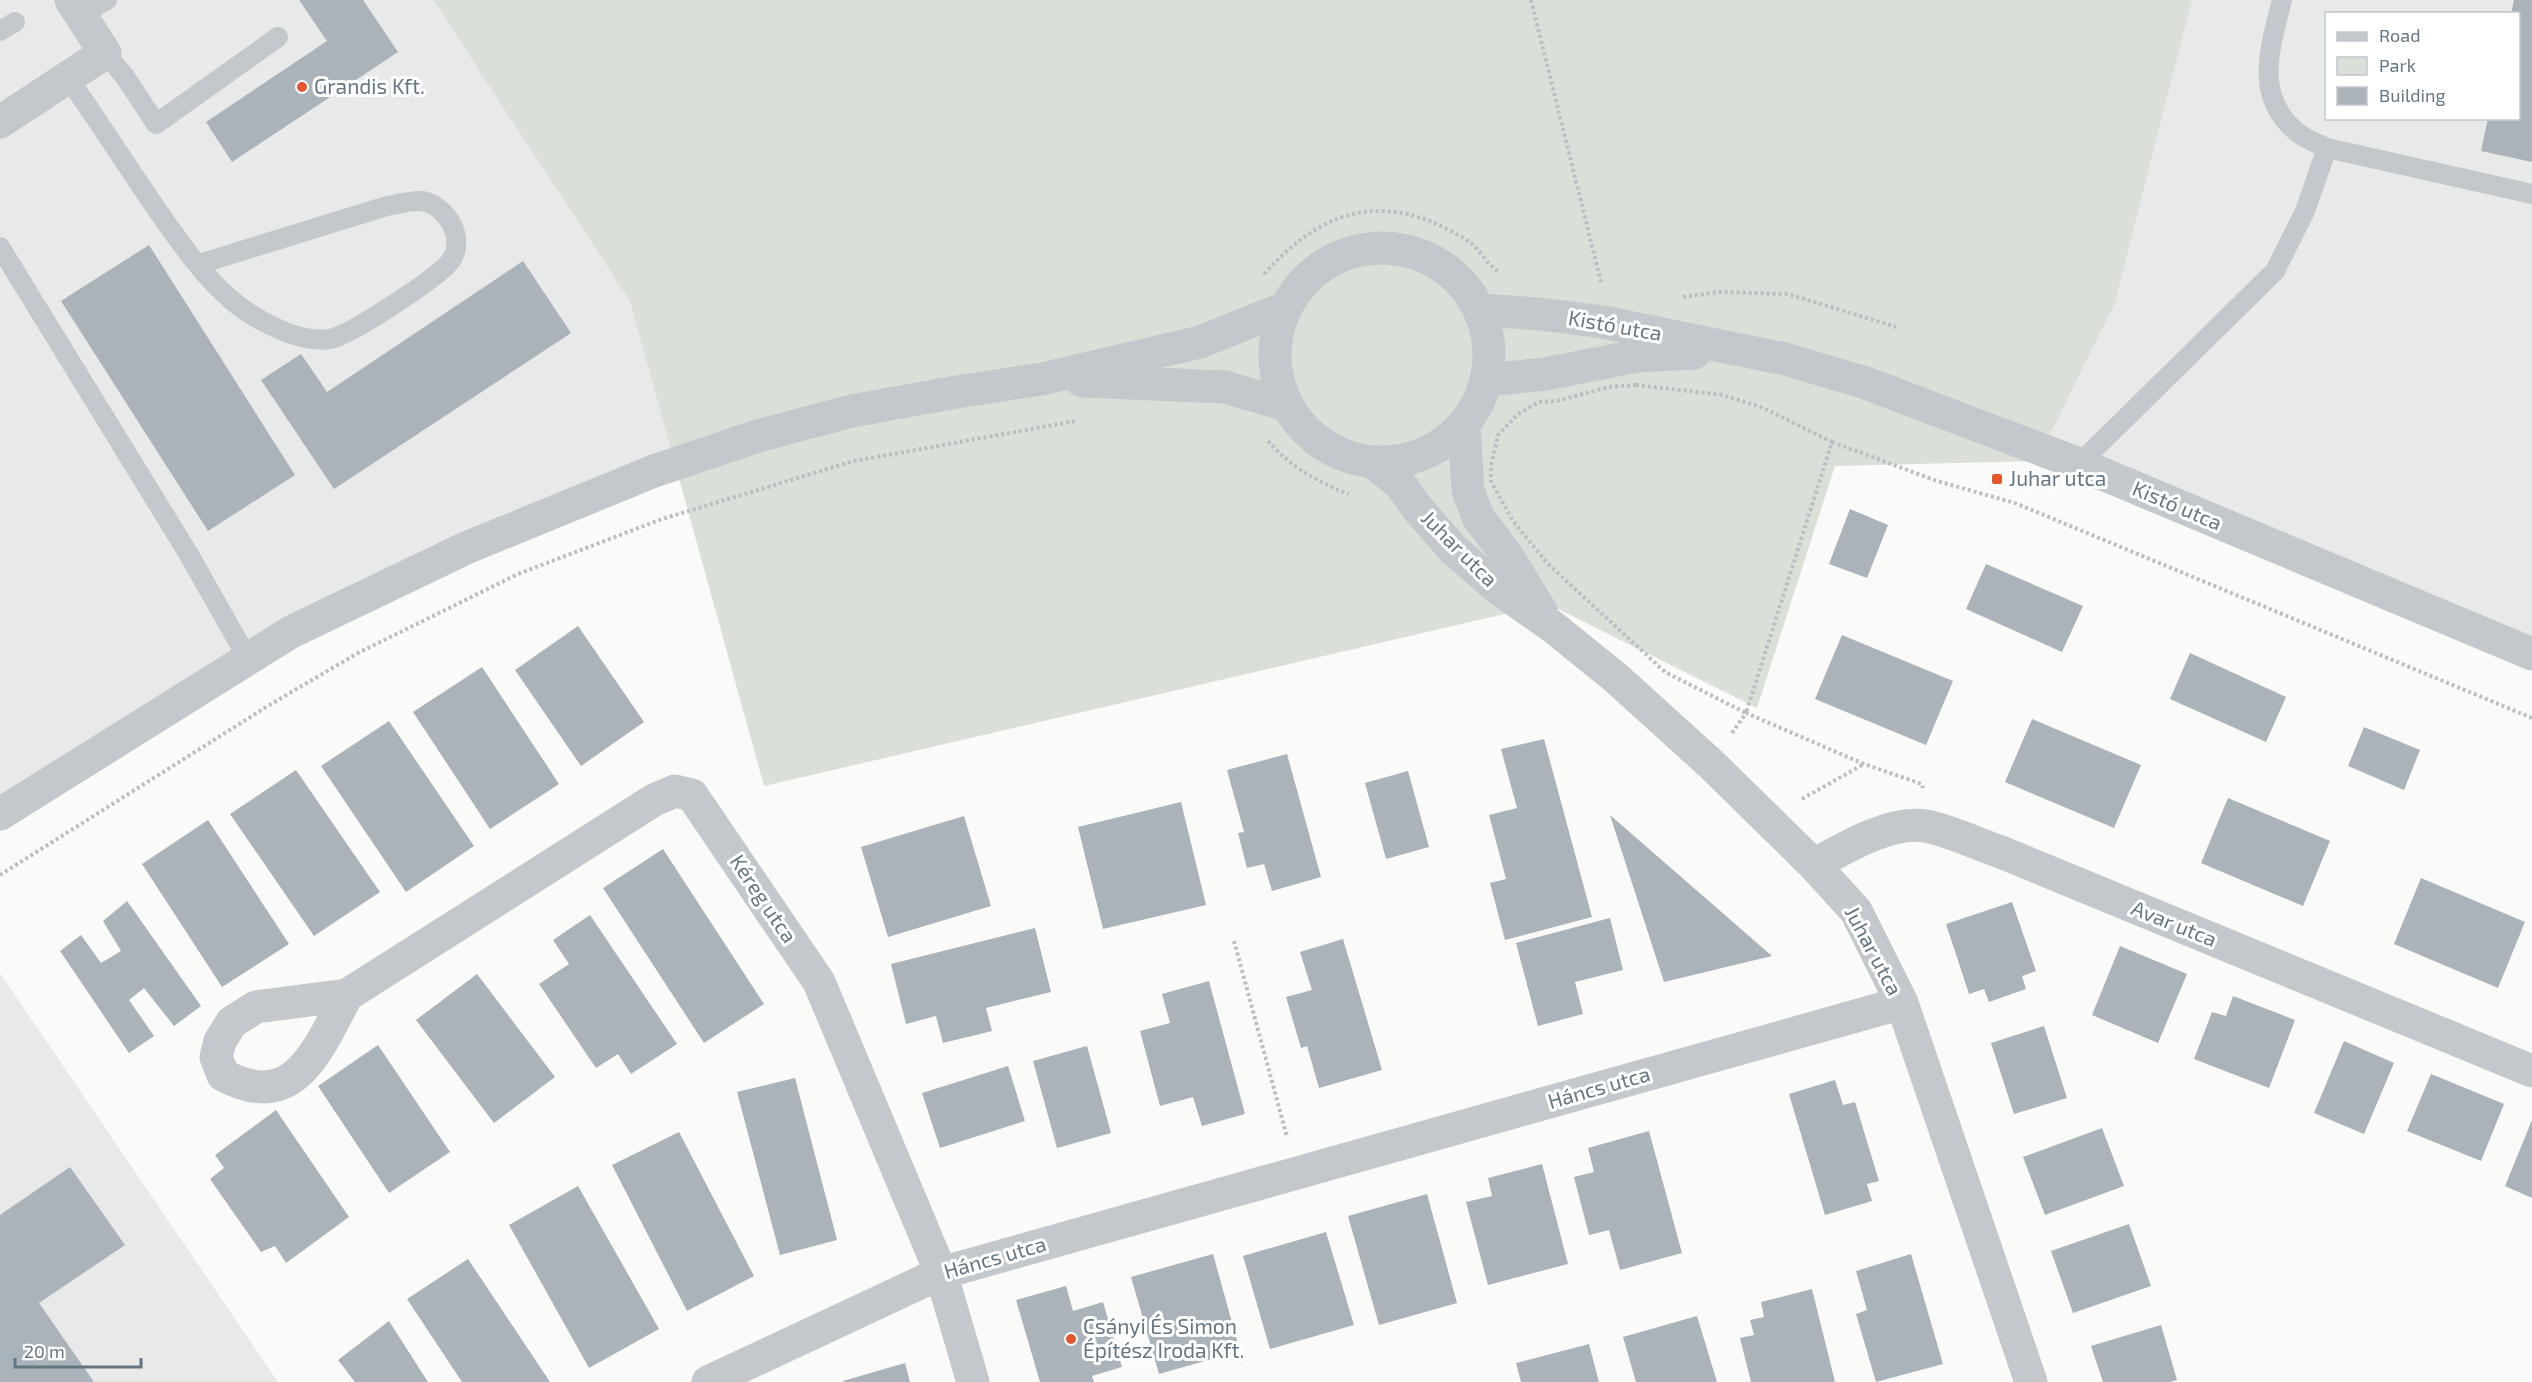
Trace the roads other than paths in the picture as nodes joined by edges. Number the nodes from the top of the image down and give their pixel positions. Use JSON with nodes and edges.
{"nodes":[{"id":1,"x":2282,"y":0,"type":"edge"},
{"id":2,"x":86,"y":5,"type":"edge"},
{"id":3,"x":278,"y":37,"type":"dead end"},
{"id":4,"x":105,"y":53,"type":"junction"},
{"id":5,"x":68,"y":78,"type":"junction"},
{"id":6,"x":0,"y":122,"type":"edge"},
{"id":7,"x":2327,"y":148,"type":"junction"},
{"id":8,"x":2532,"y":194,"type":"edge"},
{"id":9,"x":0,"y":247,"type":"edge"},
{"id":10,"x":199,"y":264,"type":"junction"},
{"id":11,"x":1285,"y":308,"type":"junction"},
{"id":12,"x":1481,"y":310,"type":"junction"},
{"id":13,"x":1747,"y":353,"type":"junction"},
{"id":14,"x":1042,"y":379,"type":"junction"},
{"id":15,"x":1488,"y":380,"type":"junction"},
{"id":16,"x":1286,"y":405,"type":"junction"},
{"id":17,"x":1464,"y":426,"type":"junction"},
{"id":18,"x":1374,"y":463,"type":"junction"},
{"id":19,"x":2079,"y":464,"type":"junction"},
{"id":20,"x":1553,"y":627,"type":"junction"},
{"id":21,"x":2532,"y":654,"type":"edge"},
{"id":22,"x":248,"y":659,"type":"junction"},
{"id":23,"x":0,"y":814,"type":"edge"},
{"id":24,"x":1814,"y":864,"type":"junction"},
{"id":25,"x":346,"y":995,"type":"dead end"},
{"id":26,"x":1902,"y":1003,"type":"junction"},
{"id":27,"x":2532,"y":1071,"type":"edge"},
{"id":28,"x":941,"y":1273,"type":"junction"},
{"id":29,"x":708,"y":1382,"type":"edge"},
{"id":30,"x":973,"y":1382,"type":"edge"},
{"id":31,"x":2031,"y":1382,"type":"edge"}],
"edges":[{"from":1,"to":7,"type":"lane"},
{"from":2,"to":4,"type":"street"},
{"from":3,"to":4,"type":"lane"},
{"from":4,"to":5,"type":"street"},
{"from":5,"to":6,"type":"street"},
{"from":5,"to":10,"type":"lane"},
{"from":7,"to":8,"type":"lane"},
{"from":7,"to":19,"type":"lane"},
{"from":9,"to":22,"type":"lane"},
{"from":10,"to":10,"type":"lane"},
{"from":11,"to":12,"type":"street"},
{"from":11,"to":14,"type":"street"},
{"from":11,"to":16,"type":"street"},
{"from":12,"to":13,"type":"street","name":"Kistó utca"},
{"from":12,"to":15,"type":"street"},
{"from":13,"to":15,"type":"street","name":"Kistó utca"},
{"from":13,"to":19,"type":"street","name":"Kistó utca"},
{"from":14,"to":16,"type":"street"},
{"from":14,"to":22,"type":"street"},
{"from":15,"to":17,"type":"street"},
{"from":16,"to":18,"type":"street"},
{"from":17,"to":18,"type":"street"},
{"from":17,"to":20,"type":"street","name":"Juhar utca"},
{"from":18,"to":20,"type":"street","name":"Juhar utca"},
{"from":19,"to":21,"type":"street","name":"Kistó utca"},
{"from":20,"to":24,"type":"street","name":"Juhar utca"},
{"from":22,"to":23,"type":"street"},
{"from":24,"to":26,"type":"street","name":"Juhar utca"},
{"from":24,"to":27,"type":"street","name":"Avar utca"},
{"from":25,"to":28,"type":"street","name":"Kéreg utca"},
{"from":26,"to":28,"type":"street","name":"Háncs utca"},
{"from":26,"to":31,"type":"street","name":"Juhar utca"},
{"from":28,"to":29,"type":"street","name":"Háncs utca"},
{"from":28,"to":30,"type":"street","name":"Kéreg utca"}]}
